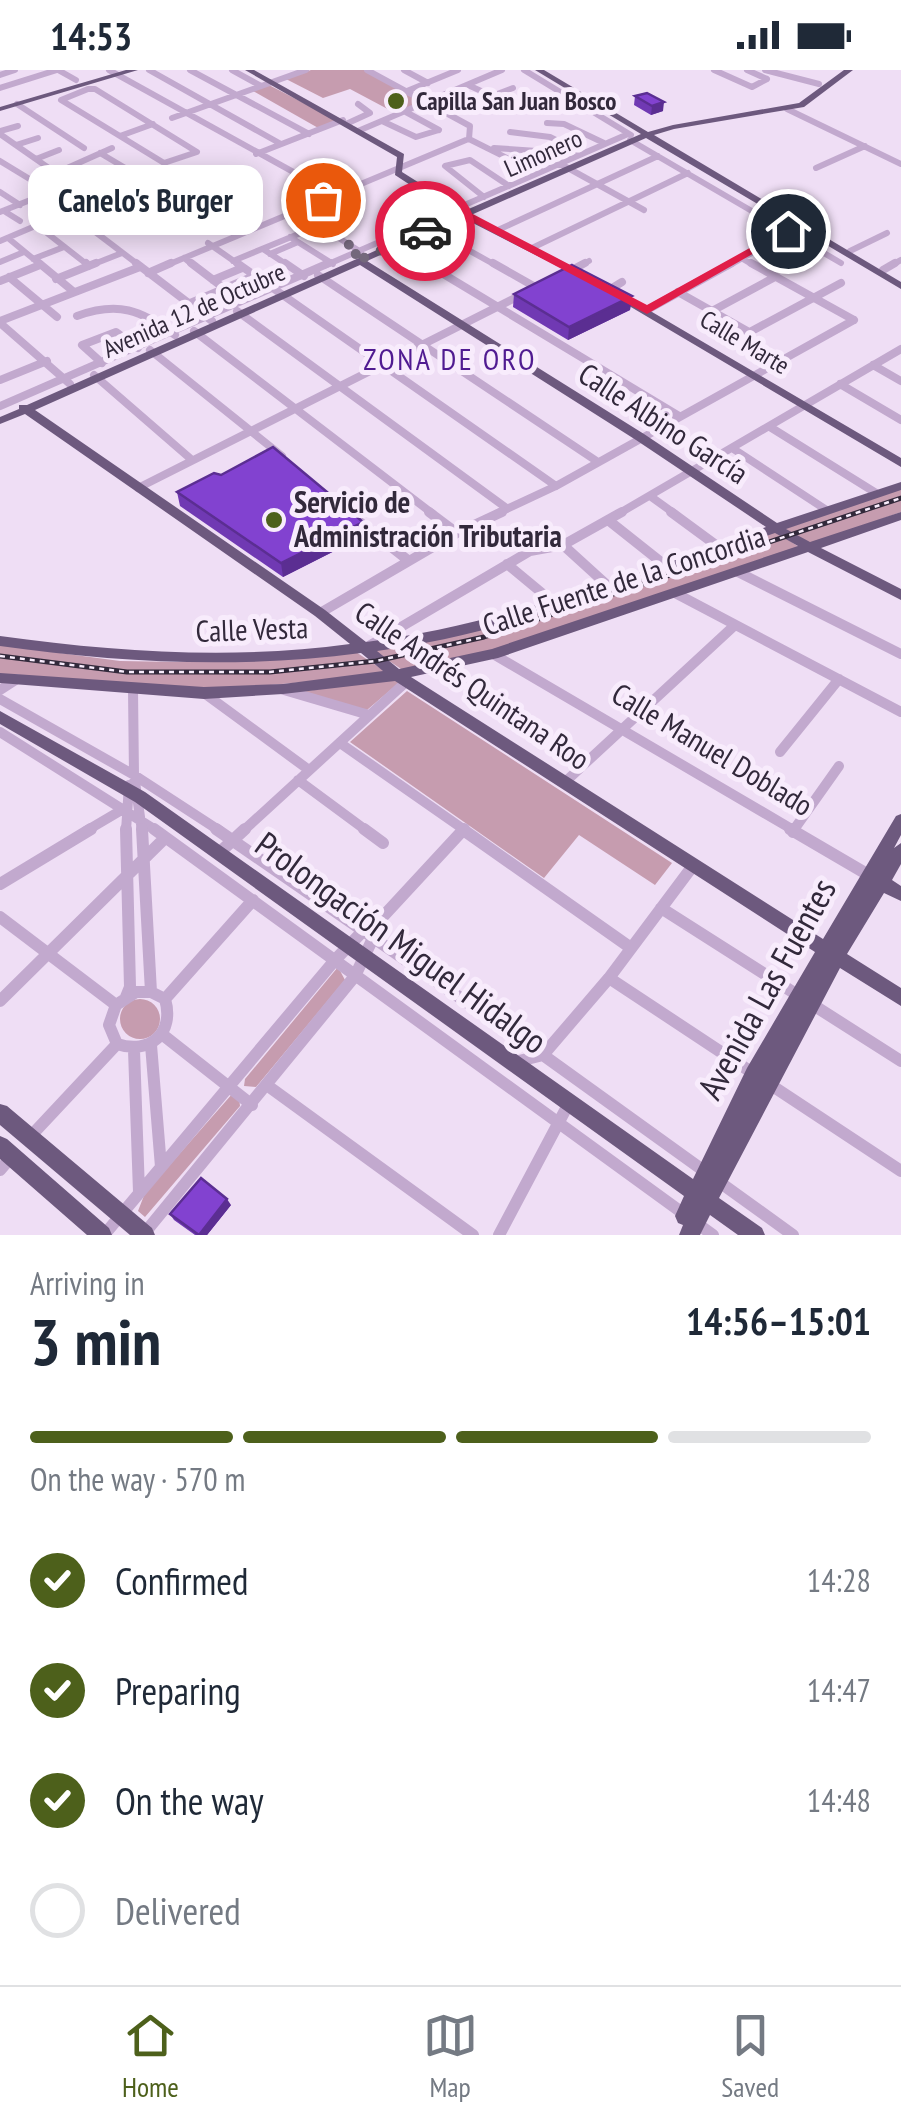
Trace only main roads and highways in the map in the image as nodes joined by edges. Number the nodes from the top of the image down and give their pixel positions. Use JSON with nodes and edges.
{"nodes":[{"id":1,"x":134,"y":70,"type":"edge"},
{"id":2,"x":249,"y":70,"type":"edge"},
{"id":3,"x":539,"y":70,"type":"edge"},
{"id":4,"x":550,"y":70,"type":"edge"},
{"id":5,"x":849,"y":70,"type":"edge"},
{"id":6,"x":112,"y":72,"type":"edge"},
{"id":7,"x":0,"y":106,"type":"edge"},
{"id":8,"x":645,"y":133,"type":"junction"},
{"id":9,"x":459,"y":211,"type":"junction"},
{"id":10,"x":803,"y":224,"type":"junction"},
{"id":11,"x":845,"y":251,"type":"junction"},
{"id":12,"x":357,"y":256,"type":"junction"},
{"id":13,"x":901,"y":284,"type":"edge"},
{"id":14,"x":196,"y":332,"type":"junction"},
{"id":15,"x":147,"y":350,"type":"junction"},
{"id":16,"x":24,"y":408,"type":"junction"},
{"id":17,"x":0,"y":418,"type":"edge"},
{"id":18,"x":901,"y":463,"type":"edge"},
{"id":19,"x":901,"y":486,"type":"edge"},
{"id":20,"x":138,"y":488,"type":"joint"},
{"id":21,"x":901,"y":516,"type":"edge"},
{"id":22,"x":775,"y":528,"type":"junction"},
{"id":23,"x":811,"y":549,"type":"junction"},
{"id":24,"x":901,"y":594,"type":"edge"},
{"id":25,"x":0,"y":641,"type":"edge"},
{"id":26,"x":363,"y":649,"type":"junction"},
{"id":27,"x":0,"y":678,"type":"edge"},
{"id":28,"x":402,"y":678,"type":"junction"},
{"id":29,"x":0,"y":717,"type":"edge"},
{"id":30,"x":901,"y":821,"type":"edge"},
{"id":31,"x":901,"y":850,"type":"edge"},
{"id":32,"x":875,"y":879,"type":"junction"},
{"id":33,"x":901,"y":894,"type":"edge"},
{"id":34,"x":831,"y":953,"type":"junction"},
{"id":35,"x":901,"y":998,"type":"edge"},
{"id":36,"x":0,"y":1113,"type":"edge"},
{"id":37,"x":4,"y":1157,"type":"edge"},
{"id":38,"x":701,"y":1197,"type":"junction"},
{"id":39,"x":696,"y":1227,"type":"edge"},
{"id":40,"x":103,"y":1235,"type":"edge"},
{"id":41,"x":144,"y":1235,"type":"edge"},
{"id":42,"x":755,"y":1235,"type":"edge"}],
"edges":[{"from":1,"to":6,"type":"main road"},
{"from":2,"to":9,"type":"main road","name":"Calle Marte"},
{"from":3,"to":8,"type":"main road"},
{"from":4,"to":8,"type":"main road"},
{"from":5,"to":8,"type":"main road","name":"Avenida 12 de Octubre"},
{"from":6,"to":7,"type":"main road"},
{"from":6,"to":7,"type":"main road"},
{"from":8,"to":9,"type":"main road","name":"Avenida 12 de Octubre"},
{"from":8,"to":10,"type":"main road"},
{"from":8,"to":10,"type":"main road"},
{"from":9,"to":12,"type":"main road","name":"Avenida 12 de Octubre"},
{"from":9,"to":18,"type":"main road","name":"Calle Marte"},
{"from":10,"to":11,"type":"main road"},
{"from":11,"to":13,"type":"main road"},
{"from":11,"to":13,"type":"main road"},
{"from":12,"to":14,"type":"main road","name":"Avenida 12 de Octubre"},
{"from":12,"to":22,"type":"main road","name":"Calle Albino García"},
{"from":14,"to":15,"type":"main road","name":"Avenida 12 de Octubre"},
{"from":14,"to":15,"type":"main road","name":"Avenida 12 de Octubre"},
{"from":15,"to":16,"type":"main road","name":"Avenida 12 de Octubre"},
{"from":16,"to":17,"type":"main road","name":"Avenida 12 de Octubre"},
{"from":16,"to":20,"type":"main road","name":"Calle Andrés Quintana Roo"},
{"from":19,"to":22,"type":"main road","name":"Calle Vesta"},
{"from":20,"to":26,"type":"main road","name":"Calle Andrés Quintana Roo"},
{"from":21,"to":23,"type":"main road","name":"Calle Fuente de la Concordia"},
{"from":22,"to":23,"type":"main road","name":"Calle Albino García"},
{"from":22,"to":26,"type":"main road","name":"Calle Vesta"},
{"from":23,"to":24,"type":"main road","name":"Calle Albino García"},
{"from":23,"to":28,"type":"main road","name":"Calle Fuente de la Concordia"},
{"from":25,"to":26,"type":"main road","name":"Calle Vesta"},
{"from":26,"to":28,"type":"main road","name":"Calle Andrés Quintana Roo"},
{"from":27,"to":28,"type":"main road","name":"Calle Fuente de la Concordia"},
{"from":28,"to":34,"type":"main road","name":"Calle Andrés Quintana Roo"},
{"from":29,"to":38,"type":"main road","name":"Prolongación Miguel Hidalgo"},
{"from":30,"to":32,"type":"main road","name":"Avenida Las Fuentes"},
{"from":31,"to":32,"type":"main road","name":"Avenida Las Fuentes"},
{"from":32,"to":33,"type":"main road","name":"Calle Manuel Doblado"},
{"from":32,"to":34,"type":"main road","name":"Avenida Las Fuentes"},
{"from":34,"to":35,"type":"main road","name":"Calle Andrés Quintana Roo"},
{"from":34,"to":38,"type":"main road","name":"Avenida Las Fuentes"},
{"from":36,"to":41,"type":"main road"},
{"from":37,"to":40,"type":"main road"},
{"from":38,"to":39,"type":"main road","name":"Avenida Las Fuentes"},
{"from":38,"to":42,"type":"main road","name":"Prolongación Miguel Hidalgo"}]}
